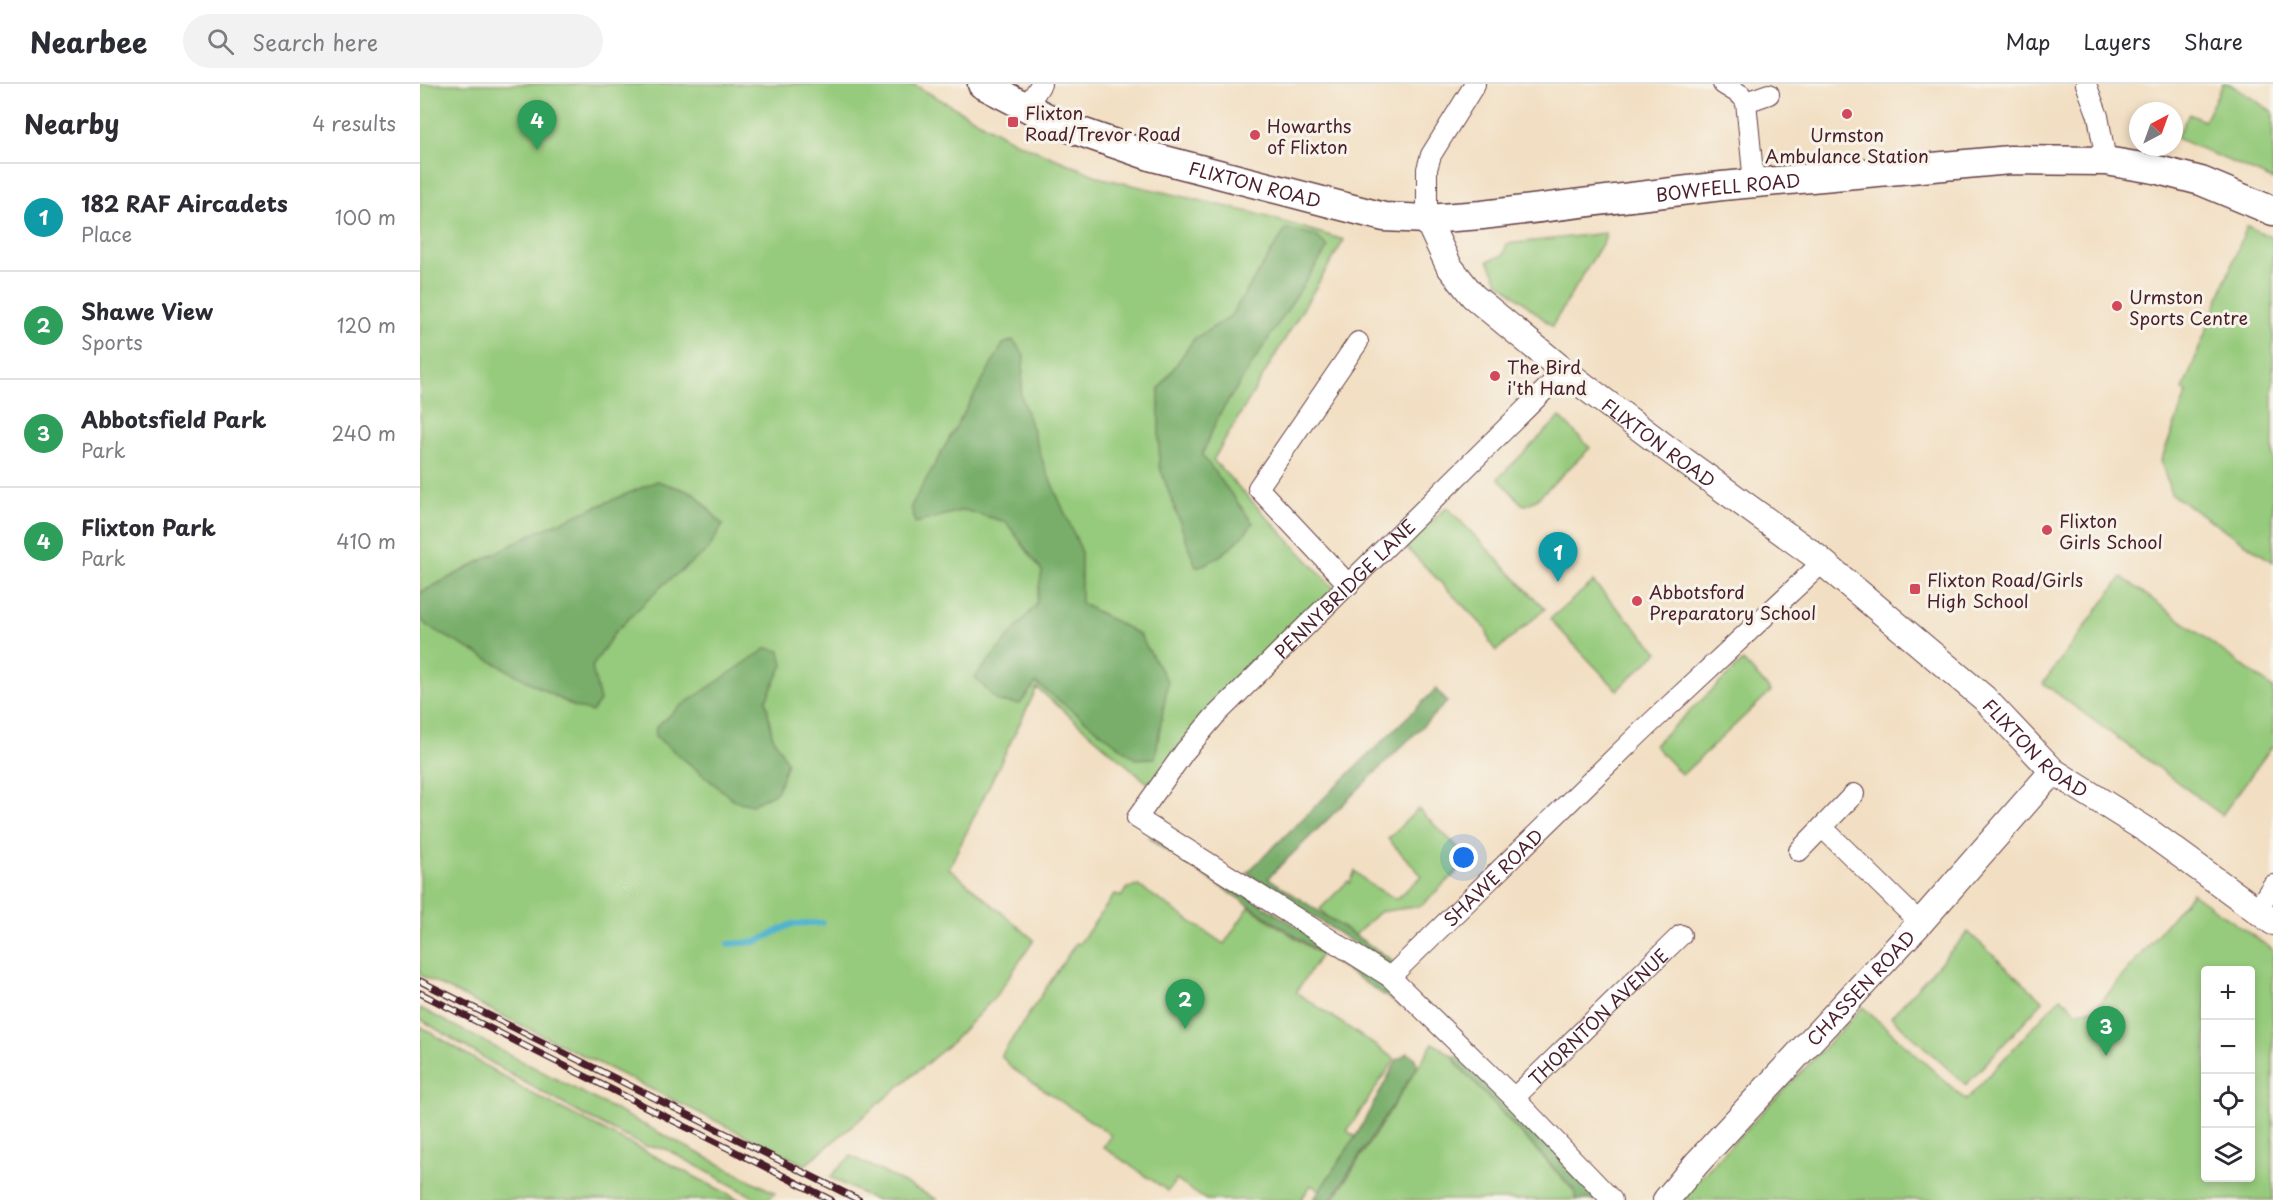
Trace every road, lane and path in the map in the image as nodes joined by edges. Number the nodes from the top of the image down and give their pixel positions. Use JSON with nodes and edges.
{"nodes":[{"id":1,"x":982,"y":84,"type":"edge"},
{"id":2,"x":1041,"y":84,"type":"edge"},
{"id":3,"x":1475,"y":84,"type":"edge"},
{"id":4,"x":1724,"y":84,"type":"edge"},
{"id":5,"x":2086,"y":84,"type":"edge"},
{"id":6,"x":1769,"y":94,"type":"dead end"},
{"id":7,"x":1746,"y":102,"type":"junction"},
{"id":8,"x":1026,"y":108,"type":"junction"},
{"id":9,"x":2106,"y":161,"type":"junction"},
{"id":10,"x":1754,"y":183,"type":"junction"},
{"id":11,"x":2273,"y":211,"type":"edge"},
{"id":12,"x":1427,"y":219,"type":"junction"},
{"id":13,"x":1358,"y":342,"type":"dead end"},
{"id":14,"x":1564,"y":370,"type":"junction"},
{"id":15,"x":1823,"y":562,"type":"junction"},
{"id":16,"x":1349,"y":585,"type":"junction"},
{"id":17,"x":2053,"y":771,"type":"junction"},
{"id":18,"x":1854,"y":794,"type":"dead end"},
{"id":19,"x":1822,"y":827,"type":"junction"},
{"id":20,"x":1799,"y":851,"type":"dead end"},
{"id":21,"x":2273,"y":885,"type":"edge"},
{"id":22,"x":2265,"y":916,"type":"edge"},
{"id":23,"x":1920,"y":923,"type":"junction"},
{"id":24,"x":1681,"y":935,"type":"dead end"},
{"id":25,"x":1390,"y":977,"type":"junction"},
{"id":26,"x":1514,"y":1098,"type":"junction"},
{"id":27,"x":1612,"y":1200,"type":"edge"},
{"id":28,"x":1666,"y":1200,"type":"edge"}],
"edges":[{"from":1,"to":8,"type":"main road","name":"FLIXTON ROAD"},
{"from":2,"to":8,"type":"street"},
{"from":3,"to":12,"type":"street"},
{"from":4,"to":7,"type":"street"},
{"from":5,"to":9,"type":"street"},
{"from":6,"to":7,"type":"street"},
{"from":7,"to":10,"type":"street"},
{"from":8,"to":12,"type":"main road","name":"FLIXTON ROAD"},
{"from":9,"to":10,"type":"main road","name":"BOWFELL ROAD"},
{"from":9,"to":11,"type":"main road","name":"BOWFELL ROAD"},
{"from":10,"to":12,"type":"main road","name":"BOWFELL ROAD"},
{"from":12,"to":14,"type":"street","name":"FLIXTON ROAD"},
{"from":13,"to":16,"type":"street"},
{"from":14,"to":15,"type":"street","name":"FLIXTON ROAD"},
{"from":14,"to":16,"type":"street","name":"PENNYBRIDGE LANE"},
{"from":15,"to":17,"type":"street","name":"FLIXTON ROAD"},
{"from":15,"to":25,"type":"street","name":"SHAWE ROAD"},
{"from":16,"to":25,"type":"street","name":"PENNYBRIDGE LANE"},
{"from":17,"to":22,"type":"street","name":"FLIXTON ROAD"},
{"from":17,"to":23,"type":"street","name":"CHASSEN ROAD"},
{"from":18,"to":19,"type":"street"},
{"from":19,"to":20,"type":"street"},
{"from":19,"to":23,"type":"street"},
{"from":21,"to":22,"type":"street","name":"FLIXTON ROAD"},
{"from":23,"to":28,"type":"street","name":"CHASSEN ROAD"},
{"from":24,"to":26,"type":"street","name":"THORNTON AVENUE"},
{"from":25,"to":26,"type":"street"},
{"from":26,"to":27,"type":"street"}]}
